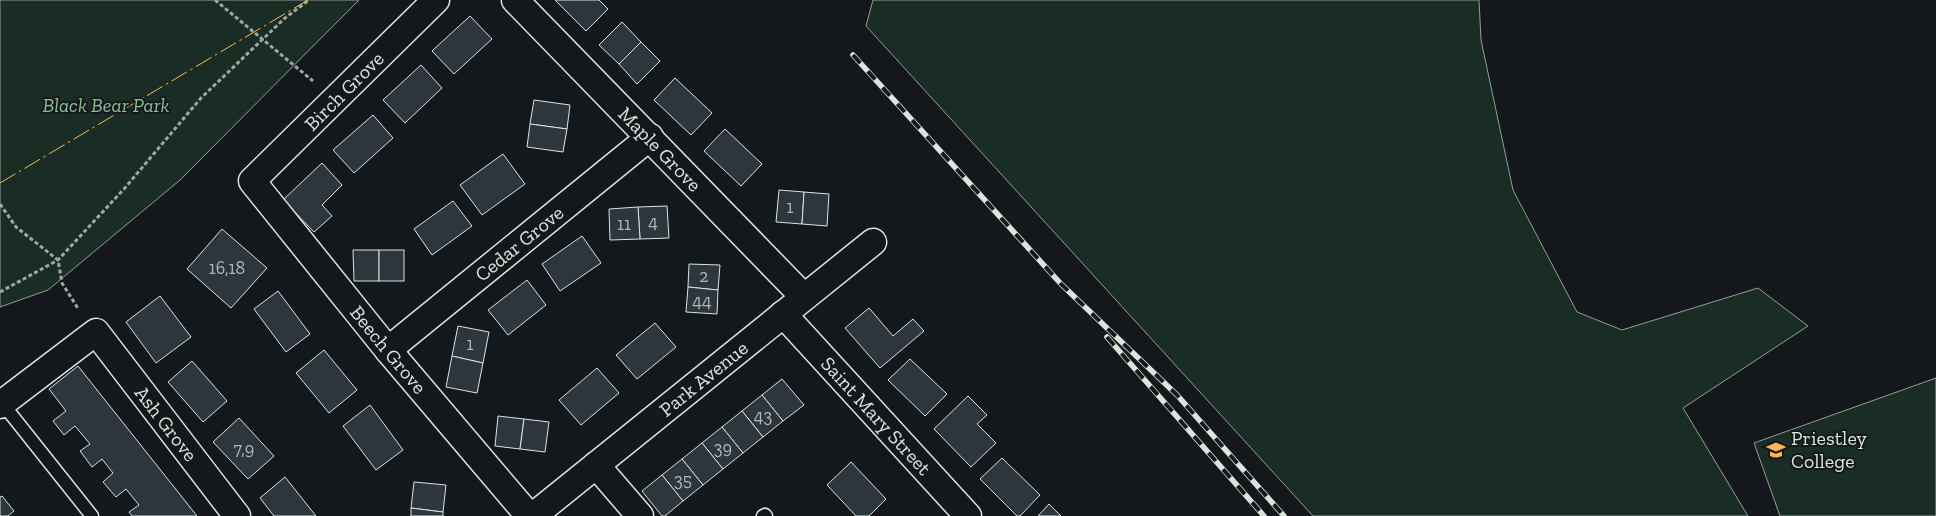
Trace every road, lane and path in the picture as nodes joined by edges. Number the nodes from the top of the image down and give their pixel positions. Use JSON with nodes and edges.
{"nodes":[{"id":1,"x":215,"y":0,"type":"edge"},
{"id":2,"x":309,"y":0,"type":"edge"},
{"id":3,"x":436,"y":0,"type":"edge"},
{"id":4,"x":515,"y":0,"type":"edge"},
{"id":5,"x":263,"y":39,"type":"junction"},
{"id":6,"x":334,"y":100,"type":"junction"},
{"id":7,"x":650,"y":137,"type":"junction"},
{"id":8,"x":252,"y":182,"type":"joint"},
{"id":9,"x":0,"y":204,"type":"edge"},
{"id":10,"x":873,"y":242,"type":"dead end"},
{"id":11,"x":58,"y":260,"type":"junction"},
{"id":12,"x":0,"y":292,"type":"edge"},
{"id":13,"x":804,"y":297,"type":"junction"},
{"id":14,"x":783,"y":314,"type":"junction"},
{"id":15,"x":96,"y":332,"type":"junction"},
{"id":16,"x":388,"y":350,"type":"junction"},
{"id":17,"x":1,"y":404,"type":"edge"},
{"id":18,"x":596,"y":465,"type":"junction"},
{"id":19,"x":92,"y":516,"type":"edge"},
{"id":20,"x":237,"y":516,"type":"edge"},
{"id":21,"x":529,"y":516,"type":"edge"},
{"id":22,"x":533,"y":516,"type":"edge"},
{"id":23,"x":640,"y":516,"type":"edge"},
{"id":24,"x":968,"y":516,"type":"edge"}],
"edges":[{"from":1,"to":5,"type":"path"},
{"from":2,"to":5,"type":"path"},
{"from":3,"to":6,"type":"street","name":"Birch Grove"},
{"from":4,"to":7,"type":"street","name":"Maple Grove"},
{"from":5,"to":6,"type":"path"},
{"from":5,"to":11,"type":"path"},
{"from":6,"to":8,"type":"street","name":"Birch Grove"},
{"from":7,"to":13,"type":"street","name":"Maple Grove"},
{"from":7,"to":16,"type":"street","name":"Cedar Grove"},
{"from":8,"to":16,"type":"street","name":"Beech Grove"},
{"from":9,"to":11,"type":"path"},
{"from":10,"to":13,"type":"street","name":"Park Avenue"},
{"from":11,"to":12,"type":"path"},
{"from":11,"to":15,"type":"path"},
{"from":13,"to":14,"type":"street","name":"Park Avenue"},
{"from":14,"to":18,"type":"street","name":"Park Avenue"},
{"from":14,"to":24,"type":"street","name":"Saint Mary Street"},
{"from":15,"to":17,"type":"street"},
{"from":15,"to":20,"type":"street","name":"Ash Grove"},
{"from":16,"to":21,"type":"street","name":"Beech Grove"},
{"from":17,"to":19,"type":"lane"},
{"from":18,"to":22,"type":"street","name":"Park Avenue"},
{"from":18,"to":23,"type":"street"}]}
